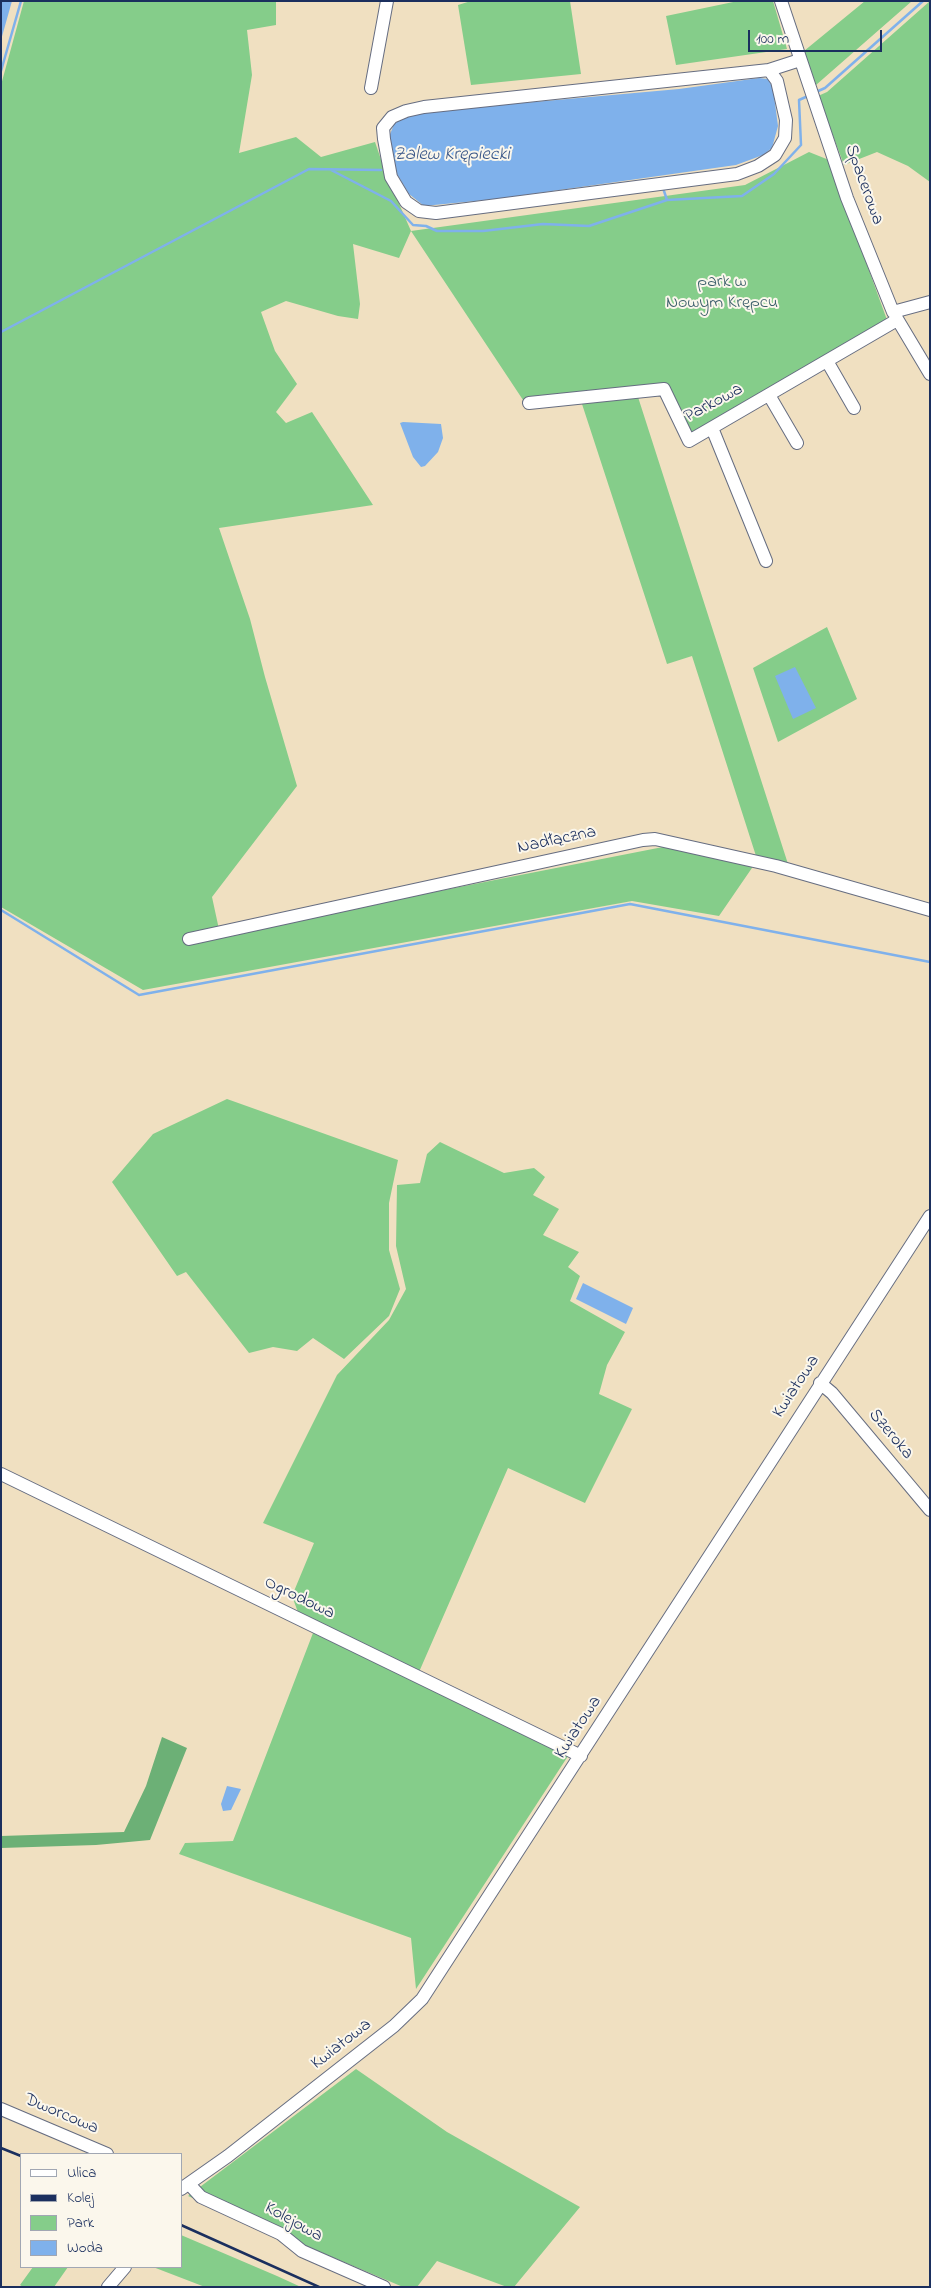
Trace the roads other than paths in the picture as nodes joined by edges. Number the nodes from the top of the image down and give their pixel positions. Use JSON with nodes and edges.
{"nodes":[{"id":1,"x":387,"y":1,"type":"edge"},
{"id":2,"x":781,"y":1,"type":"edge"},
{"id":3,"x":800,"y":60,"type":"junction"},
{"id":4,"x":769,"y":70,"type":"junction"},
{"id":5,"x":371,"y":88,"type":"dead end"},
{"id":6,"x":930,"y":302,"type":"edge"},
{"id":7,"x":895,"y":316,"type":"junction"},
{"id":8,"x":827,"y":360,"type":"junction"},
{"id":9,"x":930,"y":374,"type":"edge"},
{"id":10,"x":768,"y":395,"type":"junction"},
{"id":11,"x":529,"y":403,"type":"dead end"},
{"id":12,"x":854,"y":408,"type":"dead end"},
{"id":13,"x":712,"y":428,"type":"junction"},
{"id":14,"x":797,"y":444,"type":"dead end"},
{"id":15,"x":766,"y":561,"type":"dead end"},
{"id":16,"x":930,"y":910,"type":"edge"},
{"id":17,"x":188,"y":939,"type":"dead end"},
{"id":18,"x":930,"y":1216,"type":"edge"},
{"id":19,"x":820,"y":1383,"type":"junction"},
{"id":20,"x":1,"y":1474,"type":"edge"},
{"id":21,"x":930,"y":1510,"type":"edge"},
{"id":22,"x":581,"y":1756,"type":"junction"},
{"id":23,"x":1,"y":2109,"type":"edge"},
{"id":24,"x":104,"y":2153,"type":"edge"},
{"id":25,"x":185,"y":2187,"type":"edge"},
{"id":26,"x":124,"y":2268,"type":"edge"},
{"id":27,"x":108,"y":2287,"type":"edge"},
{"id":28,"x":384,"y":2287,"type":"edge"}],
"edges":[{"from":1,"to":5,"type":"street"},
{"from":2,"to":3,"type":"street","name":"Spacerowa"},
{"from":3,"to":4,"type":"street"},
{"from":3,"to":7,"type":"street","name":"Spacerowa"},
{"from":4,"to":4,"type":"street"},
{"from":6,"to":7,"type":"street","name":"Parkowa"},
{"from":7,"to":8,"type":"street","name":"Parkowa"},
{"from":7,"to":9,"type":"street","name":"Spacerowa"},
{"from":8,"to":10,"type":"street","name":"Parkowa"},
{"from":8,"to":12,"type":"street"},
{"from":10,"to":13,"type":"street","name":"Parkowa"},
{"from":10,"to":14,"type":"street"},
{"from":11,"to":13,"type":"street","name":"Parkowa"},
{"from":13,"to":15,"type":"street"},
{"from":16,"to":17,"type":"street","name":"Nadłączna"},
{"from":18,"to":19,"type":"street","name":"Kwiatowa"},
{"from":19,"to":21,"type":"street","name":"Szeroka"},
{"from":19,"to":22,"type":"street","name":"Kwiatowa"},
{"from":20,"to":22,"type":"street","name":"Ogrodowa"},
{"from":22,"to":25,"type":"street","name":"Kwiatowa"},
{"from":23,"to":24,"type":"street","name":"Dworcowa"},
{"from":25,"to":28,"type":"street","name":"Kolejowa"},
{"from":26,"to":27,"type":"street"}]}
